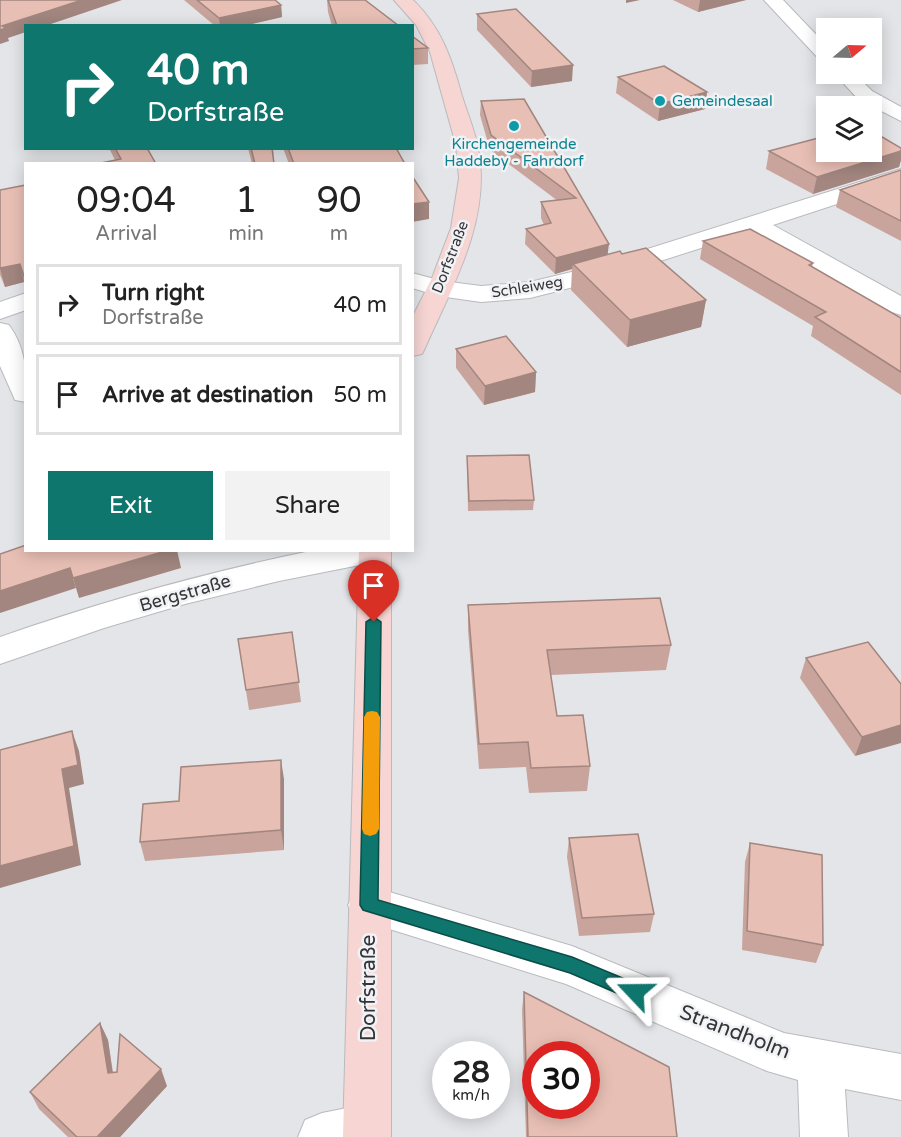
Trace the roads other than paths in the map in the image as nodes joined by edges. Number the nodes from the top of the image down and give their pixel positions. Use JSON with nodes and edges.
{"nodes":[{"id":1,"x":403,"y":0,"type":"edge"},
{"id":2,"x":773,"y":0,"type":"edge"},
{"id":3,"x":816,"y":45,"type":"edge"},
{"id":4,"x":854,"y":84,"type":"edge"},
{"id":5,"x":901,"y":115,"type":"edge"},
{"id":6,"x":895,"y":184,"type":"edge"},
{"id":7,"x":752,"y":223,"type":"junction"},
{"id":8,"x":414,"y":281,"type":"edge"},
{"id":9,"x":439,"y":288,"type":"junction"},
{"id":10,"x":24,"y":302,"type":"edge"},
{"id":11,"x":901,"y":307,"type":"edge"},
{"id":12,"x":0,"y":311,"type":"edge"},
{"id":13,"x":0,"y":331,"type":"edge"},
{"id":14,"x":414,"y":344,"type":"edge"},
{"id":15,"x":24,"y":391,"type":"edge"},
{"id":16,"x":369,"y":552,"type":"edge"},
{"id":17,"x":375,"y":552,"type":"edge"},
{"id":18,"x":0,"y":651,"type":"edge"},
{"id":19,"x":369,"y":905,"type":"junction"},
{"id":20,"x":820,"y":1061,"type":"junction"},
{"id":21,"x":901,"y":1077,"type":"edge"},
{"id":22,"x":367,"y":1132,"type":"edge"},
{"id":23,"x":322,"y":1137,"type":"edge"},
{"id":24,"x":824,"y":1137,"type":"edge"}],
"edges":[{"from":1,"to":9,"type":"street","name":"Dorfstraße"},
{"from":2,"to":3,"type":"street"},
{"from":4,"to":5,"type":"street"},
{"from":6,"to":7,"type":"street","name":"Schleiweg"},
{"from":7,"to":9,"type":"street","name":"Schleiweg"},
{"from":7,"to":11,"type":"street"},
{"from":8,"to":9,"type":"street","name":"Schleiweg"},
{"from":9,"to":14,"type":"street","name":"Dorfstraße"},
{"from":10,"to":12,"type":"street"},
{"from":13,"to":15,"type":"street"},
{"from":16,"to":18,"type":"street","name":"Bergstraße"},
{"from":17,"to":19,"type":"street","name":"Dorfstraße"},
{"from":19,"to":20,"type":"street","name":"Strandholm"},
{"from":19,"to":22,"type":"street","name":"Dorfstraße"},
{"from":20,"to":21,"type":"street","name":"Strandholm"},
{"from":20,"to":24,"type":"street"},
{"from":22,"to":23,"type":"street"}]}
